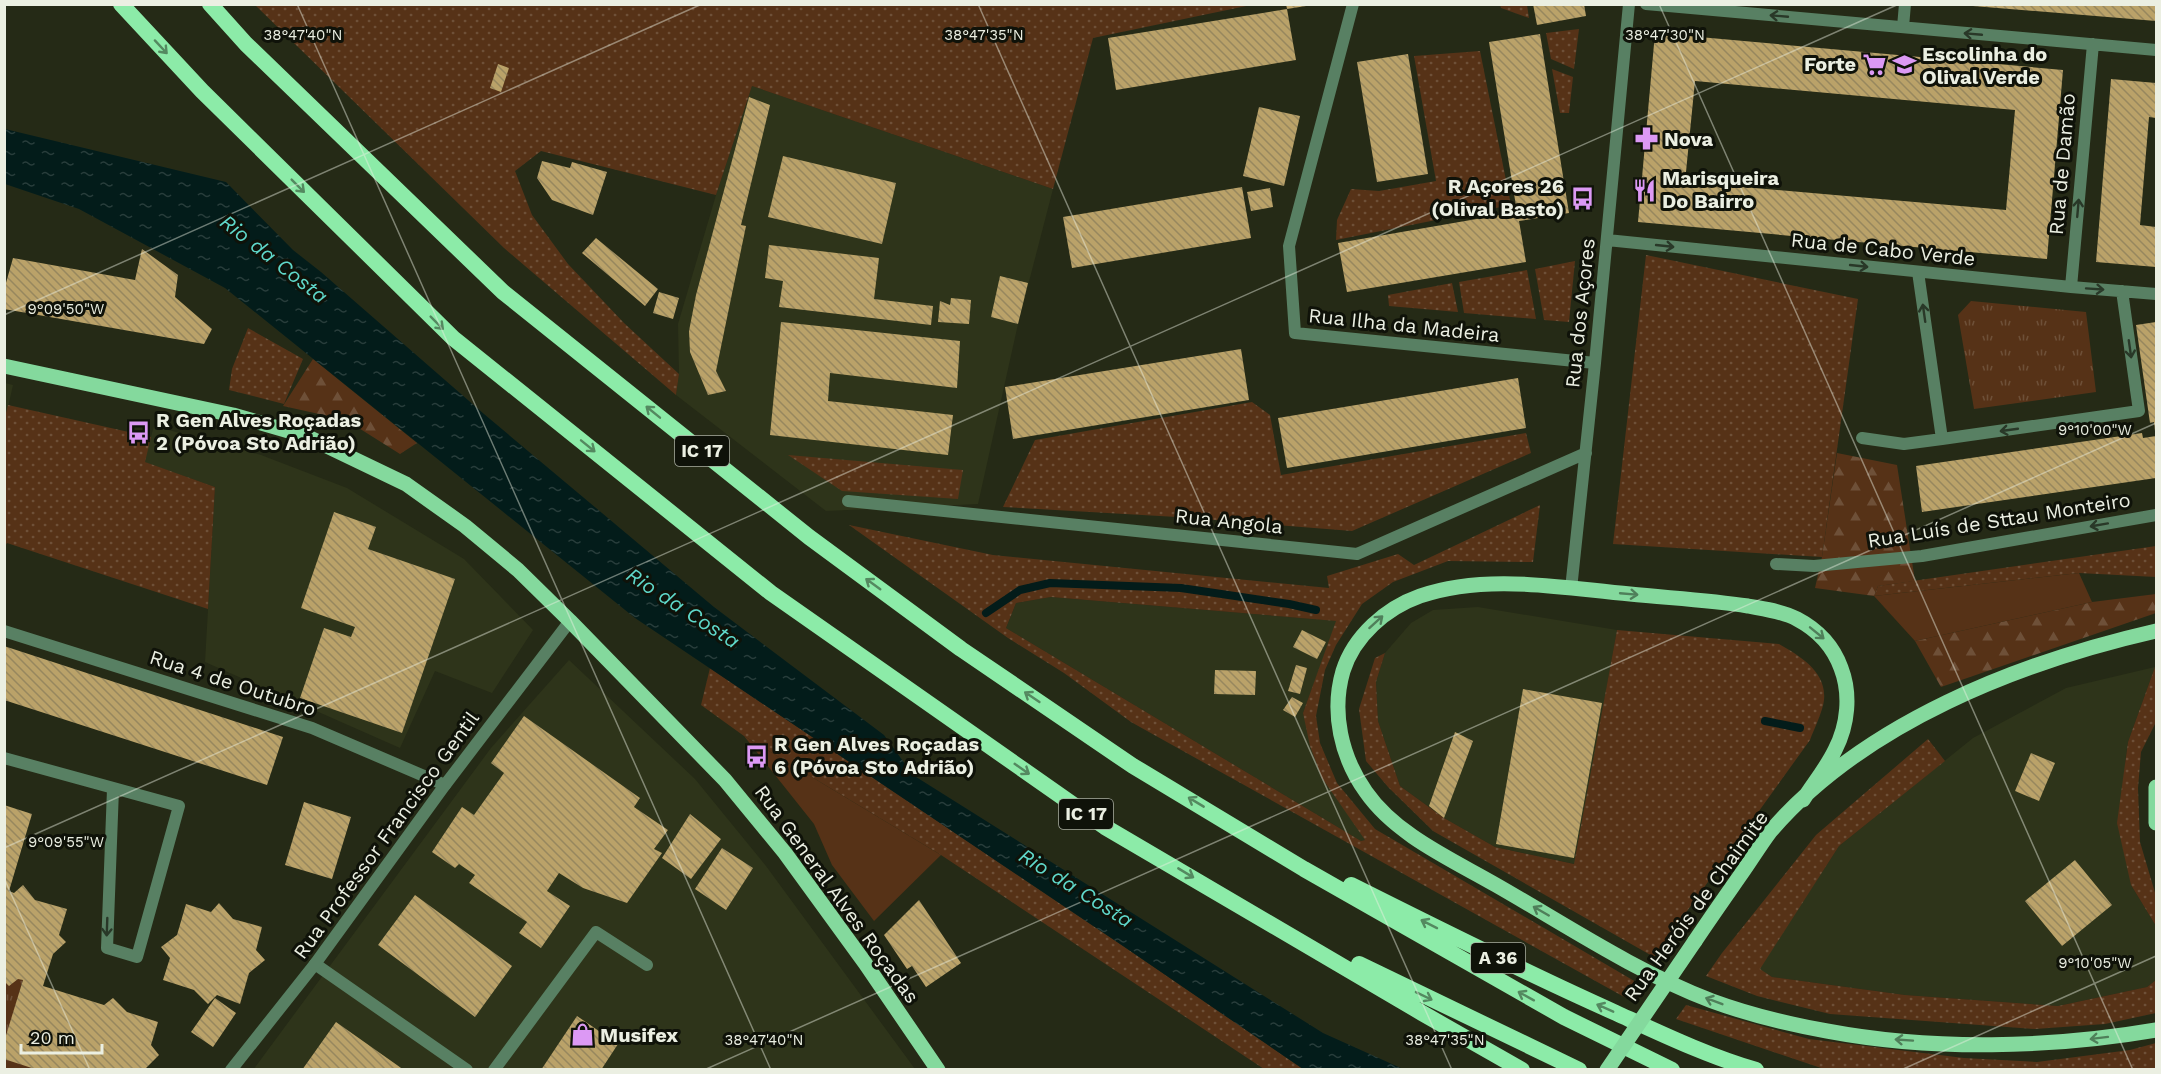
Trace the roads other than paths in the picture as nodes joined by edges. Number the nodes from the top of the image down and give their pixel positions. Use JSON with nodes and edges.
{"nodes":[{"id":1,"x":121,"y":4,"type":"edge"},
{"id":2,"x":210,"y":4,"type":"edge"},
{"id":3,"x":1353,"y":4,"type":"edge"},
{"id":4,"x":1629,"y":4,"type":"edge"},
{"id":5,"x":1646,"y":4,"type":"edge"},
{"id":6,"x":1905,"y":4,"type":"edge"},
{"id":7,"x":1903,"y":27,"type":"junction"},
{"id":8,"x":2092,"y":44,"type":"junction"},
{"id":9,"x":2157,"y":50,"type":"edge"},
{"id":10,"x":1607,"y":240,"type":"junction"},
{"id":11,"x":1918,"y":272,"type":"junction"},
{"id":12,"x":2071,"y":287,"type":"junction"},
{"id":13,"x":2122,"y":291,"type":"junction"},
{"id":14,"x":2157,"y":294,"type":"edge"},
{"id":15,"x":1595,"y":363,"type":"junction"},
{"id":16,"x":4,"y":366,"type":"edge"},
{"id":17,"x":1862,"y":438,"type":"dead end"},
{"id":18,"x":1942,"y":439,"type":"junction"},
{"id":19,"x":1586,"y":453,"type":"junction"},
{"id":20,"x":848,"y":501,"type":"dead end"},
{"id":21,"x":2157,"y":515,"type":"edge"},
{"id":22,"x":1776,"y":564,"type":"dead end"},
{"id":23,"x":1571,"y":589,"type":"junction"},
{"id":24,"x":570,"y":621,"type":"junction"},
{"id":25,"x":4,"y":631,"type":"edge"},
{"id":26,"x":2157,"y":631,"type":"edge"},
{"id":27,"x":4,"y":758,"type":"edge"},
{"id":28,"x":445,"y":785,"type":"junction"},
{"id":29,"x":2157,"y":787,"type":"edge"},
{"id":30,"x":112,"y":789,"type":"junction"},
{"id":31,"x":1803,"y":800,"type":"junction"},
{"id":32,"x":2157,"y":823,"type":"edge"},
{"id":33,"x":1246,"y":832,"type":"junction"},
{"id":34,"x":1258,"y":915,"type":"junction"},
{"id":35,"x":315,"y":964,"type":"junction"},
{"id":36,"x":646,"y":965,"type":"dead end"},
{"id":37,"x":2157,"y":1030,"type":"edge"},
{"id":38,"x":231,"y":1070,"type":"edge"},
{"id":39,"x":467,"y":1070,"type":"edge"},
{"id":40,"x":494,"y":1070,"type":"edge"},
{"id":41,"x":938,"y":1070,"type":"edge"},
{"id":42,"x":1522,"y":1070,"type":"edge"},
{"id":43,"x":1579,"y":1070,"type":"edge"},
{"id":44,"x":1607,"y":1070,"type":"edge"},
{"id":45,"x":1672,"y":1070,"type":"edge"},
{"id":46,"x":1756,"y":1070,"type":"edge"}],
"edges":[{"from":1,"to":34,"type":"highway","number":"IC 17","one_way":true},
{"from":33,"to":2,"type":"highway","number":"IC 17","one_way":true},
{"from":3,"to":15,"type":"street","name":"Rua Ilha da Madeira"},
{"from":4,"to":10,"type":"street","name":"Rua dos Açores"},
{"from":7,"to":5,"type":"street","one_way":true},
{"from":6,"to":7,"type":"street"},
{"from":8,"to":7,"type":"street","one_way":true},
{"from":8,"to":9,"type":"street"},
{"from":12,"to":8,"type":"street","name":"Rua de Damão","one_way":true},
{"from":10,"to":11,"type":"street","name":"Rua de Cabo Verde","one_way":true},
{"from":10,"to":15,"type":"street","name":"Rua dos Açores"},
{"from":11,"to":12,"type":"street","name":"Rua de Cabo Verde"},
{"from":18,"to":11,"type":"street","one_way":true},
{"from":12,"to":13,"type":"street","name":"Rua de Cabo Verde","one_way":true},
{"from":13,"to":14,"type":"street","name":"Rua de Cabo Verde"},
{"from":13,"to":18,"type":"street","one_way":true},
{"from":15,"to":19,"type":"street","name":"Rua dos Açores"},
{"from":16,"to":24,"type":"main road","name":"Rua General Alves Roçadas"},
{"from":17,"to":18,"type":"street"},
{"from":19,"to":20,"type":"street","name":"Rua Angola"},
{"from":19,"to":23,"type":"street","name":"Rua dos Açores"},
{"from":21,"to":22,"type":"street","name":"Rua Luís de Sttau Monteiro","one_way":true},
{"from":23,"to":31,"type":"main road","one_way":true},
{"from":37,"to":23,"type":"main road","one_way":true},
{"from":24,"to":28,"type":"street","name":"Rua Professor Francisco Gentil"},
{"from":24,"to":41,"type":"main road","name":"Rua General Alves Roçadas"},
{"from":25,"to":28,"type":"street","name":"Rua 4 de Outubro"},
{"from":26,"to":31,"type":"main road","name":"Rua Heróis de Chaimite"},
{"from":27,"to":30,"type":"street"},
{"from":28,"to":35,"type":"street","name":"Rua Professor Francisco Gentil"},
{"from":29,"to":32,"type":"main road"},
{"from":30,"to":30,"type":"street","one_way":true},
{"from":31,"to":44,"type":"main road","name":"Rua Heróis de Chaimite","bridge":true},
{"from":45,"to":33,"type":"highway","one_way":true},
{"from":46,"to":33,"type":"highway","number":"A 36","one_way":true},
{"from":34,"to":42,"type":"highway"},
{"from":34,"to":43,"type":"highway","one_way":true},
{"from":35,"to":38,"type":"street","name":"Rua Professor Francisco Gentil"},
{"from":35,"to":39,"type":"street"},
{"from":36,"to":40,"type":"street"}]}
